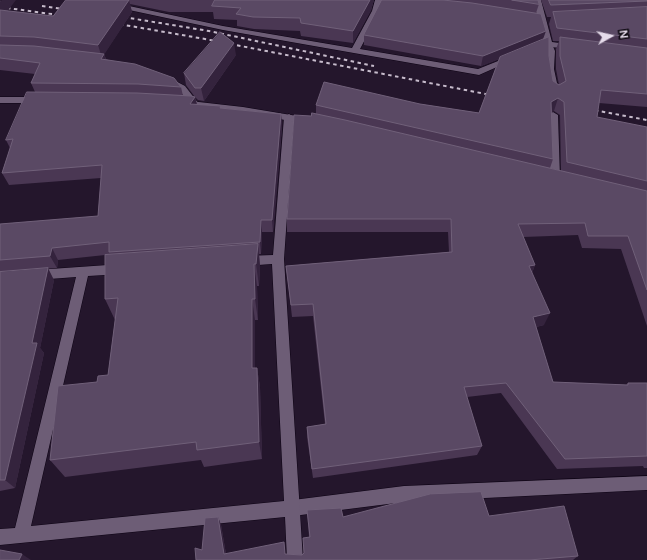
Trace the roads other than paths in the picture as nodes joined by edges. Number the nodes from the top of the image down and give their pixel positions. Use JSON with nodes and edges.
{"nodes":[{"id":1,"x":380,"y":0,"type":"edge"},
{"id":2,"x":537,"y":0,"type":"edge"},
{"id":3,"x":110,"y":4,"type":"edge"},
{"id":4,"x":548,"y":44,"type":"junction"},
{"id":5,"x":577,"y":48,"type":"edge"},
{"id":6,"x":355,"y":51,"type":"junction"},
{"id":7,"x":156,"y":76,"type":"edge"},
{"id":8,"x":555,"y":94,"type":"edge"},
{"id":9,"x":0,"y":100,"type":"edge"},
{"id":10,"x":47,"y":100,"type":"edge"},
{"id":11,"x":171,"y":102,"type":"edge"},
{"id":12,"x":194,"y":104,"type":"junction"},
{"id":13,"x":553,"y":115,"type":"edge"},
{"id":14,"x":289,"y":117,"type":"junction"},
{"id":15,"x":317,"y":123,"type":"edge"},
{"id":16,"x":555,"y":178,"type":"edge"},
{"id":17,"x":278,"y":259,"type":"junction"},
{"id":18,"x":232,"y":262,"type":"edge"},
{"id":19,"x":130,"y":269,"type":"edge"},
{"id":20,"x":83,"y":272,"type":"junction"},
{"id":21,"x":23,"y":276,"type":"edge"},
{"id":22,"x":647,"y":483,"type":"edge"},
{"id":23,"x":292,"y":508,"type":"junction"},
{"id":24,"x":20,"y":536,"type":"junction"},
{"id":25,"x":0,"y":537,"type":"edge"},
{"id":26,"x":295,"y":560,"type":"edge"}],
"edges":[{"from":1,"to":6,"type":"street"},
{"from":2,"to":4,"type":"street"},
{"from":3,"to":6,"type":"street"},
{"from":4,"to":5,"type":"street"},
{"from":4,"to":6,"type":"street"},
{"from":4,"to":8,"type":"street"},
{"from":7,"to":12,"type":"street"},
{"from":9,"to":10,"type":"street"},
{"from":11,"to":12,"type":"street"},
{"from":12,"to":14,"type":"street"},
{"from":13,"to":16,"type":"street"},
{"from":14,"to":15,"type":"street"},
{"from":14,"to":17,"type":"street"},
{"from":17,"to":18,"type":"street"},
{"from":17,"to":23,"type":"street"},
{"from":19,"to":20,"type":"street"},
{"from":20,"to":21,"type":"street"},
{"from":20,"to":24,"type":"street"},
{"from":22,"to":23,"type":"street"},
{"from":23,"to":24,"type":"street"},
{"from":23,"to":26,"type":"street"},
{"from":24,"to":25,"type":"street"}]}
